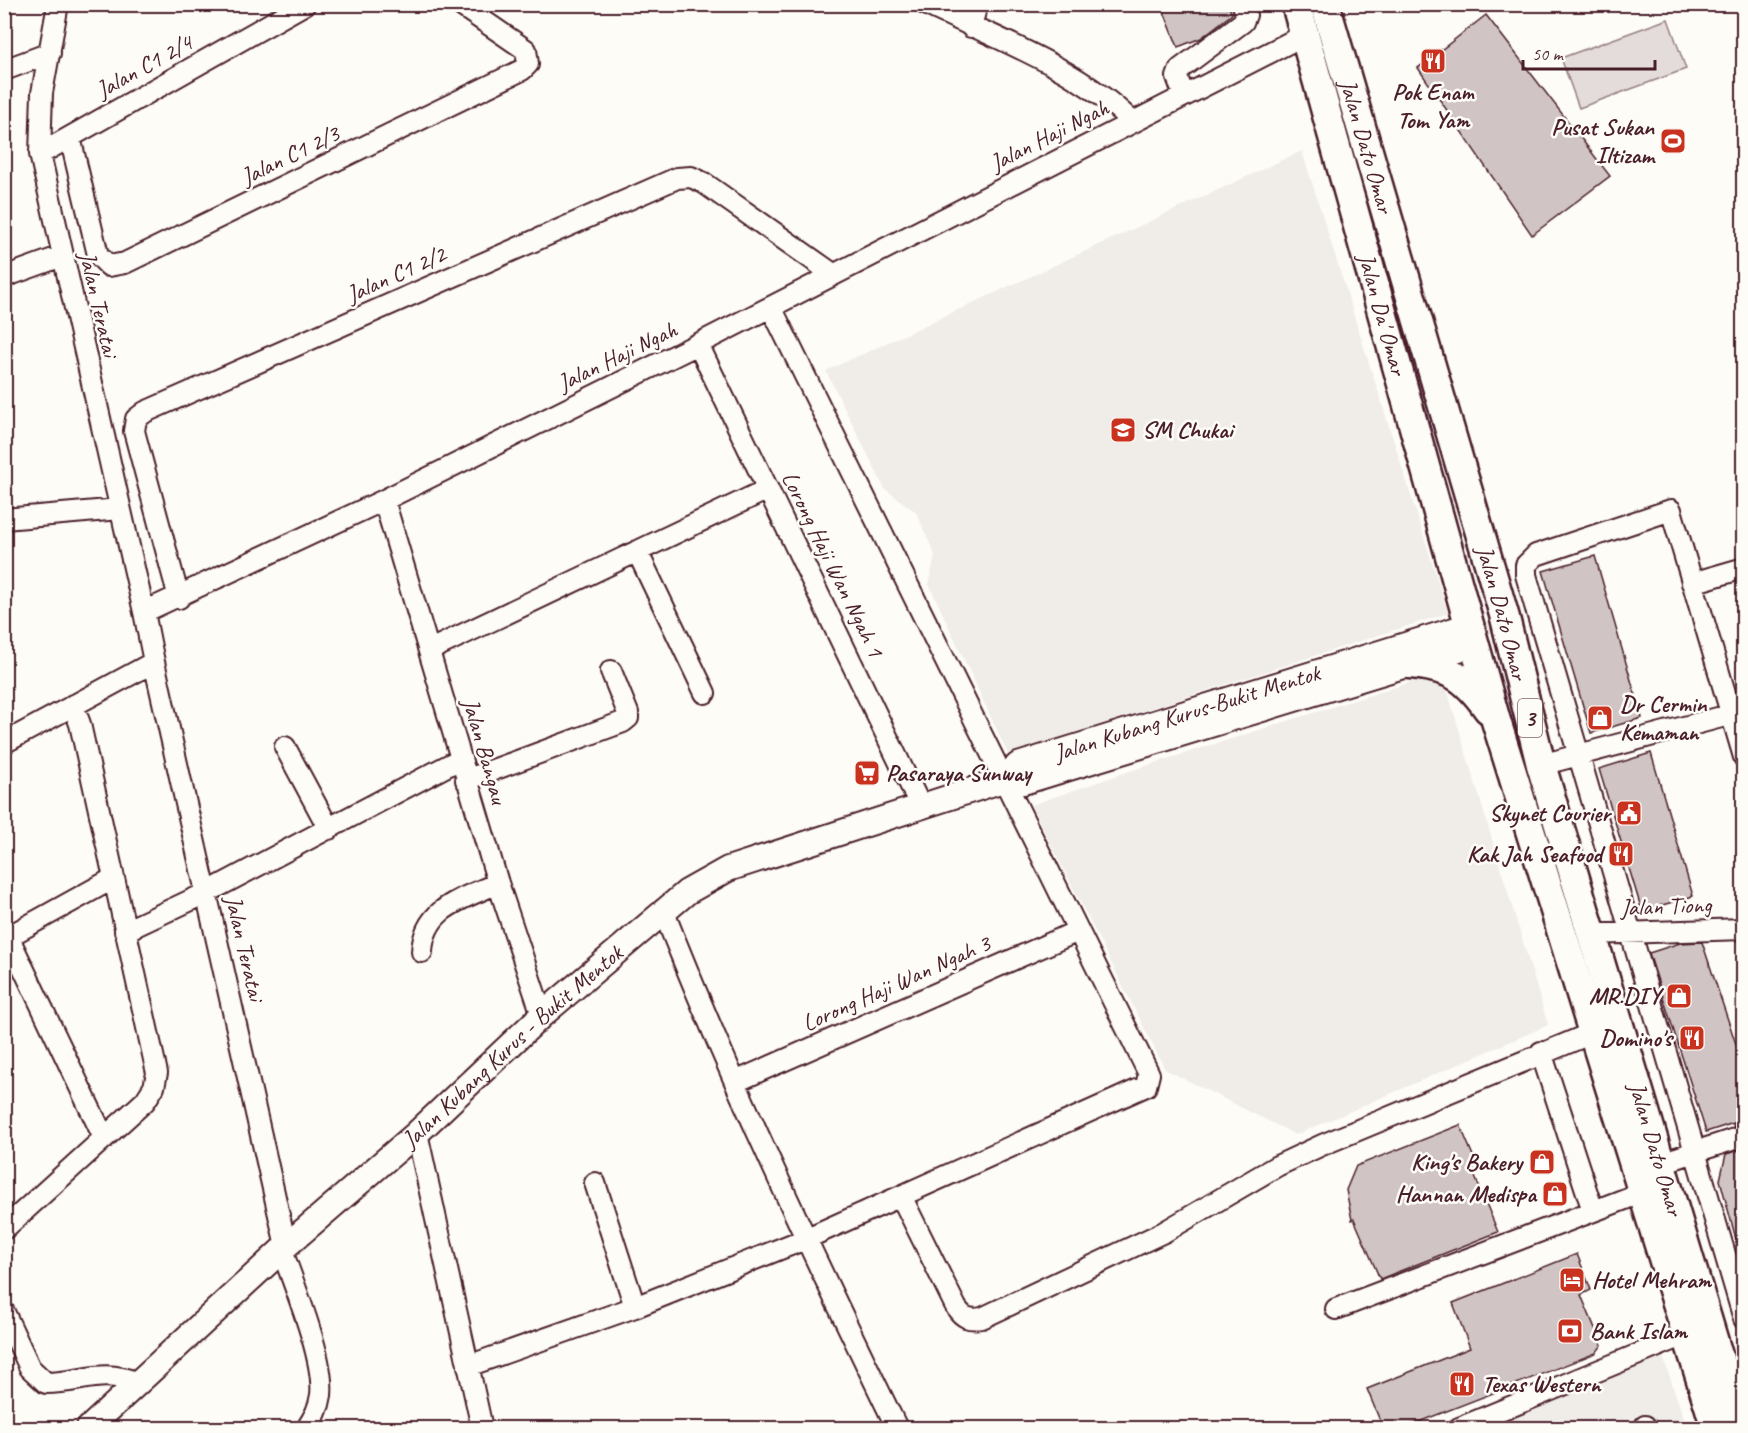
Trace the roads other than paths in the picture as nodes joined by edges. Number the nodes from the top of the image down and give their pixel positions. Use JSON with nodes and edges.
{"nodes":[{"id":1,"x":58,"y":4,"type":"edge"},
{"id":2,"x":305,"y":4,"type":"edge"},
{"id":3,"x":459,"y":4,"type":"edge"},
{"id":4,"x":925,"y":4,"type":"edge"},
{"id":5,"x":976,"y":4,"type":"edge"},
{"id":6,"x":1243,"y":4,"type":"edge"},
{"id":7,"x":1296,"y":4,"type":"edge"},
{"id":8,"x":1325,"y":4,"type":"edge"},
{"id":9,"x":971,"y":27,"type":"junction"},
{"id":10,"x":1304,"y":34,"type":"junction"},
{"id":11,"x":50,"y":53,"type":"junction"},
{"id":12,"x":4,"y":70,"type":"edge"},
{"id":13,"x":1184,"y":96,"type":"junction"},
{"id":14,"x":1131,"y":121,"type":"junction"},
{"id":15,"x":70,"y":137,"type":"junction"},
{"id":16,"x":40,"y":153,"type":"junction"},
{"id":17,"x":62,"y":256,"type":"junction"},
{"id":18,"x":833,"y":274,"type":"junction"},
{"id":19,"x":4,"y":277,"type":"edge"},
{"id":20,"x":771,"y":307,"type":"junction"},
{"id":21,"x":698,"y":344,"type":"junction"},
{"id":22,"x":1451,"y":430,"type":"junction"},
{"id":23,"x":768,"y":489,"type":"junction"},
{"id":24,"x":384,"y":500,"type":"junction"},
{"id":25,"x":120,"y":509,"type":"junction"},
{"id":26,"x":4,"y":519,"type":"edge"},
{"id":27,"x":638,"y":551,"type":"junction"},
{"id":28,"x":1743,"y":567,"type":"edge"},
{"id":29,"x":1692,"y":583,"type":"junction"},
{"id":30,"x":180,"y":598,"type":"junction"},
{"id":31,"x":144,"y":612,"type":"junction"},
{"id":32,"x":1478,"y":633,"type":"junction"},
{"id":33,"x":430,"y":650,"type":"junction"},
{"id":34,"x":154,"y":662,"type":"junction"},
{"id":35,"x":1409,"y":664,"type":"junction"},
{"id":36,"x":611,"y":671,"type":"dead end"},
{"id":37,"x":705,"y":693,"type":"dead end"},
{"id":38,"x":74,"y":705,"type":"junction"},
{"id":39,"x":1737,"y":712,"type":"edge"},
{"id":40,"x":1496,"y":721,"type":"junction"},
{"id":41,"x":4,"y":743,"type":"edge"},
{"id":42,"x":285,"y":747,"type":"dead end"},
{"id":43,"x":1578,"y":755,"type":"junction"},
{"id":44,"x":1743,"y":757,"type":"edge"},
{"id":45,"x":460,"y":759,"type":"junction"},
{"id":46,"x":1541,"y":765,"type":"junction"},
{"id":47,"x":466,"y":780,"type":"junction"},
{"id":48,"x":1003,"y":780,"type":"junction"},
{"id":49,"x":921,"y":807,"type":"junction"},
{"id":50,"x":329,"y":829,"type":"junction"},
{"id":51,"x":114,"y":878,"type":"junction"},
{"id":52,"x":498,"y":883,"type":"junction"},
{"id":53,"x":206,"y":893,"type":"junction"},
{"id":54,"x":663,"y":910,"type":"junction"},
{"id":55,"x":1743,"y":929,"type":"edge"},
{"id":56,"x":125,"y":931,"type":"junction"},
{"id":57,"x":1078,"y":931,"type":"junction"},
{"id":58,"x":1630,"y":933,"type":"junction"},
{"id":59,"x":1591,"y":934,"type":"junction"},
{"id":60,"x":6,"y":938,"type":"edge"},
{"id":61,"x":422,"y":952,"type":"dead end"},
{"id":62,"x":542,"y":1015,"type":"junction"},
{"id":63,"x":1592,"y":1033,"type":"junction"},
{"id":64,"x":1541,"y":1053,"type":"junction"},
{"id":65,"x":735,"y":1082,"type":"junction"},
{"id":66,"x":417,"y":1133,"type":"junction"},
{"id":67,"x":1743,"y":1136,"type":"edge"},
{"id":68,"x":104,"y":1138,"type":"junction"},
{"id":69,"x":1694,"y":1152,"type":"junction"},
{"id":70,"x":1661,"y":1163,"type":"junction"},
{"id":71,"x":595,"y":1183,"type":"dead end"},
{"id":72,"x":1641,"y":1193,"type":"junction"},
{"id":73,"x":901,"y":1196,"type":"junction"},
{"id":74,"x":1593,"y":1211,"type":"junction"},
{"id":75,"x":4,"y":1229,"type":"edge"},
{"id":76,"x":805,"y":1239,"type":"junction"},
{"id":77,"x":284,"y":1248,"type":"junction"},
{"id":78,"x":635,"y":1307,"type":"junction"},
{"id":79,"x":1336,"y":1309,"type":"dead end"},
{"id":80,"x":4,"y":1312,"type":"edge"},
{"id":81,"x":1743,"y":1319,"type":"edge"},
{"id":82,"x":1685,"y":1335,"type":"junction"},
{"id":83,"x":468,"y":1366,"type":"junction"},
{"id":84,"x":138,"y":1383,"type":"junction"},
{"id":85,"x":89,"y":1428,"type":"edge"},
{"id":86,"x":307,"y":1428,"type":"edge"},
{"id":87,"x":482,"y":1428,"type":"edge"},
{"id":88,"x":897,"y":1428,"type":"edge"},
{"id":89,"x":1460,"y":1428,"type":"edge"},
{"id":90,"x":1716,"y":1428,"type":"edge"},
{"id":91,"x":1742,"y":1428,"type":"edge"}],
"edges":[{"from":1,"to":11,"type":"street","name":"Jalan Teratai"},
{"from":2,"to":15,"type":"street","name":"Jalan C1 2/4"},
{"from":3,"to":15,"type":"street","name":"Jalan C1 2/3"},
{"from":4,"to":9,"type":"street"},
{"from":5,"to":9,"type":"street"},
{"from":6,"to":13,"type":"street"},
{"from":7,"to":10,"type":"highway","name":"Jalan Da' Omar","number":"3"},
{"from":8,"to":22,"type":"highway","name":"Jalan Dato Omar","number":"3"},
{"from":9,"to":14,"type":"street"},
{"from":10,"to":13,"type":"street","name":"Jalan Haji Ngah"},
{"from":10,"to":32,"type":"highway","name":"Jalan Da' Omar","number":"3"},
{"from":11,"to":12,"type":"street"},
{"from":11,"to":16,"type":"street","name":"Jalan Teratai"},
{"from":13,"to":14,"type":"street","name":"Jalan Haji Ngah"},
{"from":14,"to":18,"type":"street","name":"Jalan Haji Ngah"},
{"from":15,"to":16,"type":"street","name":"Jalan C1 2/4"},
{"from":16,"to":17,"type":"street","name":"Jalan Teratai"},
{"from":17,"to":19,"type":"street"},
{"from":17,"to":25,"type":"street","name":"Jalan Teratai"},
{"from":18,"to":20,"type":"street","name":"Jalan Haji Ngah"},
{"from":18,"to":30,"type":"street","name":"Jalan C1 2/2"},
{"from":20,"to":21,"type":"street","name":"Jalan Haji Ngah"},
{"from":20,"to":48,"type":"street"},
{"from":21,"to":23,"type":"street","name":"Lorong Haji Wan Ngah 1"},
{"from":21,"to":24,"type":"street","name":"Jalan Haji Ngah"},
{"from":22,"to":32,"type":"highway"},
{"from":22,"to":46,"type":"highway","name":"Jalan Dato Omar","number":"3"},
{"from":23,"to":27,"type":"street"},
{"from":23,"to":49,"type":"street","name":"Lorong Haji Wan Ngah 1"},
{"from":24,"to":30,"type":"street","name":"Jalan Haji Ngah"},
{"from":24,"to":33,"type":"street","name":"Jalan Bangau"},
{"from":25,"to":26,"type":"street"},
{"from":25,"to":31,"type":"street","name":"Jalan Teratai"},
{"from":27,"to":33,"type":"street"},
{"from":27,"to":37,"type":"street"},
{"from":28,"to":29,"type":"street"},
{"from":29,"to":39,"type":"street"},
{"from":29,"to":43,"type":"street"},
{"from":30,"to":31,"type":"street","name":"Jalan Haji Ngah"},
{"from":31,"to":34,"type":"street"},
{"from":32,"to":35,"type":"main road","name":"Jalan Kubang Kurus-Bukit Mentok"},
{"from":32,"to":40,"type":"highway","name":"Jalan Dato Omar","number":"3"},
{"from":32,"to":46,"type":"highway"},
{"from":32,"to":48,"type":"main road","name":"Jalan Kubang Kurus-Bukit Mentok"},
{"from":33,"to":45,"type":"street","name":"Jalan Bangau"},
{"from":34,"to":38,"type":"street"},
{"from":34,"to":53,"type":"street","name":"Jalan Teratai"},
{"from":35,"to":40,"type":"highway"},
{"from":35,"to":48,"type":"main road","name":"Jalan Kubang Kurus-Bukit Mentok"},
{"from":36,"to":47,"type":"street"},
{"from":38,"to":41,"type":"street"},
{"from":38,"to":51,"type":"street"},
{"from":39,"to":43,"type":"street"},
{"from":39,"to":44,"type":"street"},
{"from":40,"to":63,"type":"highway","name":"Jalan Dato Omar","number":"3"},
{"from":42,"to":50,"type":"street"},
{"from":43,"to":46,"type":"street"},
{"from":43,"to":58,"type":"street"},
{"from":45,"to":47,"type":"street","name":"Jalan Bangau"},
{"from":45,"to":50,"type":"street"},
{"from":46,"to":59,"type":"highway","name":"Jalan Dato Omar","number":"3"},
{"from":47,"to":52,"type":"street","name":"Jalan Bangau"},
{"from":48,"to":49,"type":"main road","name":"Jalan Kubang Kurus - Bukit Mentok"},
{"from":48,"to":57,"type":"street"},
{"from":49,"to":54,"type":"main road","name":"Jalan Kubang Kurus - Bukit Mentok"},
{"from":50,"to":53,"type":"street"},
{"from":51,"to":56,"type":"street"},
{"from":51,"to":60,"type":"street"},
{"from":52,"to":61,"type":"street"},
{"from":52,"to":62,"type":"street","name":"Jalan Bangau"},
{"from":53,"to":56,"type":"street"},
{"from":53,"to":77,"type":"street","name":"Jalan Teratai"},
{"from":54,"to":62,"type":"main road","name":"Jalan Kubang Kurus - Bukit Mentok"},
{"from":54,"to":65,"type":"street"},
{"from":55,"to":58,"type":"street","name":"Jalan Tiong"},
{"from":56,"to":68,"type":"street"},
{"from":57,"to":65,"type":"street","name":"Lorong Haji Wan Ngah 3"},
{"from":57,"to":73,"type":"street"},
{"from":58,"to":59,"type":"street","name":"Jalan Tiong"},
{"from":58,"to":69,"type":"street"},
{"from":59,"to":70,"type":"highway","name":"Jalan Dato Omar","number":"3"},
{"from":60,"to":68,"type":"street"},
{"from":62,"to":66,"type":"main road","name":"Jalan Kubang Kurus - Bukit Mentok"},
{"from":63,"to":64,"type":"street"},
{"from":63,"to":72,"type":"highway","name":"Jalan Dato Omar","number":"3"},
{"from":64,"to":73,"type":"street"},
{"from":64,"to":74,"type":"street"},
{"from":65,"to":76,"type":"street"},
{"from":66,"to":77,"type":"main road","name":"Jalan Kubang Kurus - Bukit Mentok"},
{"from":66,"to":83,"type":"street"},
{"from":67,"to":69,"type":"street"},
{"from":68,"to":75,"type":"street"},
{"from":69,"to":70,"type":"street"},
{"from":69,"to":81,"type":"street"},
{"from":70,"to":91,"type":"highway","name":"Jalan Dato Omar","number":"3"},
{"from":71,"to":78,"type":"street"},
{"from":72,"to":74,"type":"street"},
{"from":72,"to":82,"type":"highway","name":"Jalan Dato Omar","number":"3"},
{"from":73,"to":76,"type":"street"},
{"from":74,"to":79,"type":"street"},
{"from":76,"to":78,"type":"street"},
{"from":76,"to":88,"type":"street"},
{"from":77,"to":84,"type":"main road","name":"Jalan Kubang Kurus - Bukit Mentok"},
{"from":77,"to":86,"type":"street","name":"Jalan Teratai"},
{"from":78,"to":83,"type":"street"},
{"from":80,"to":84,"type":"street"},
{"from":82,"to":89,"type":"street"},
{"from":82,"to":90,"type":"highway","name":"Jalan Dato Omar","number":"3"},
{"from":83,"to":87,"type":"street"},
{"from":84,"to":85,"type":"main road","name":"Jalan Kubang Kurus - Bukit Mentok"}]}
